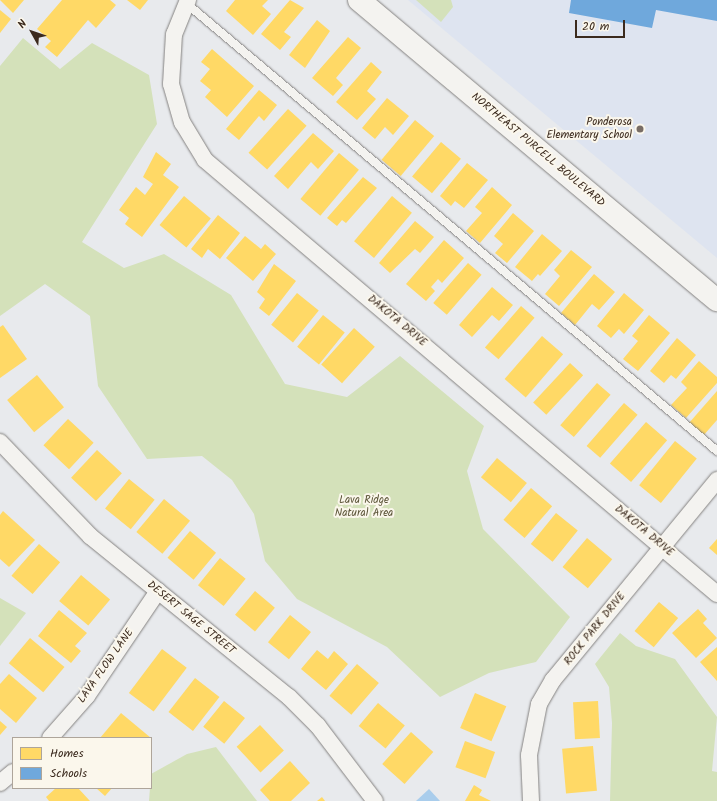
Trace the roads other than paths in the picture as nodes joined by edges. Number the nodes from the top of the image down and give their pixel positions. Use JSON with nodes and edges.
{"nodes":[{"id":1,"x":359,"y":0,"type":"edge"},
{"id":2,"x":185,"y":1,"type":"edge"},
{"id":3,"x":717,"y":300,"type":"edge"},
{"id":4,"x":0,"y":442,"type":"edge"},
{"id":5,"x":717,"y":451,"type":"edge"},
{"id":6,"x":717,"y":480,"type":"edge"},
{"id":7,"x":662,"y":546,"type":"junction"},
{"id":8,"x":158,"y":591,"type":"junction"},
{"id":9,"x":717,"y":594,"type":"edge"},
{"id":10,"x":51,"y":737,"type":"edge"},
{"id":11,"x":12,"y":773,"type":"edge"},
{"id":12,"x":0,"y":783,"type":"edge"},
{"id":13,"x":375,"y":801,"type":"edge"},
{"id":14,"x":531,"y":801,"type":"edge"}],
"edges":[{"from":1,"to":3,"type":"street","name":"NORTHEAST PURCELL BOULEVARD"},
{"from":2,"to":5,"type":"lane"},
{"from":2,"to":7,"type":"street","name":"DAKOTA DRIVE"},
{"from":4,"to":8,"type":"street","name":"DESERT SAGE STREET"},
{"from":6,"to":7,"type":"street","name":"ROCK PARK DRIVE"},
{"from":7,"to":9,"type":"street","name":"DAKOTA DRIVE"},
{"from":7,"to":14,"type":"street","name":"ROCK PARK DRIVE"},
{"from":8,"to":10,"type":"street","name":"LAVA FLOW LANE"},
{"from":8,"to":13,"type":"street","name":"DESERT SAGE STREET"},
{"from":11,"to":12,"type":"street"}]}
